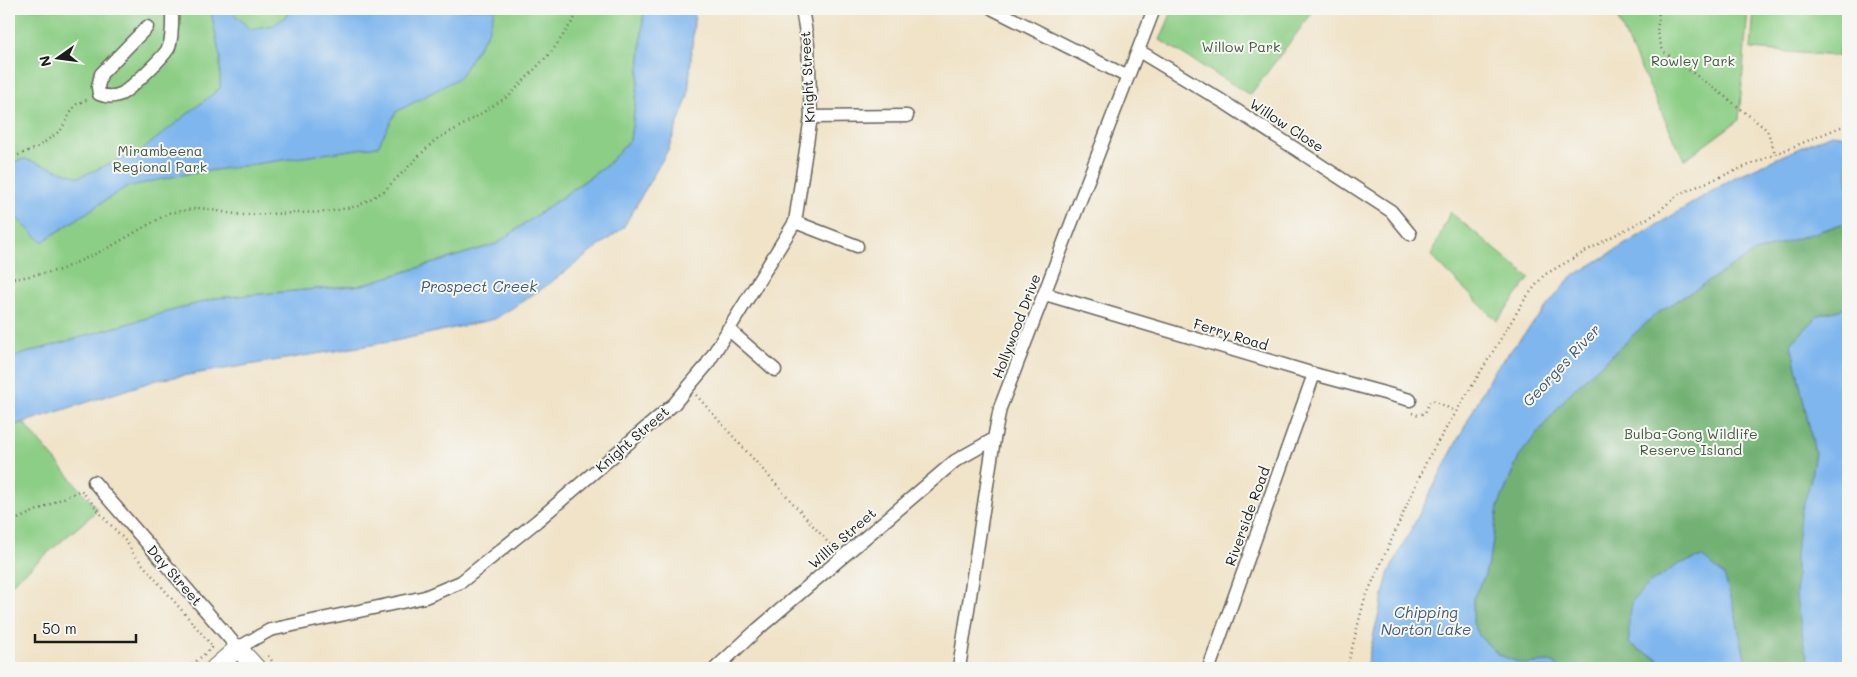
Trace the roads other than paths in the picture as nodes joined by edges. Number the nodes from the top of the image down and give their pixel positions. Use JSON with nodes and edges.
{"nodes":[{"id":1,"x":172,"y":9,"type":"edge"},
{"id":2,"x":802,"y":9,"type":"edge"},
{"id":3,"x":992,"y":9,"type":"edge"},
{"id":4,"x":1154,"y":9,"type":"edge"},
{"id":5,"x":147,"y":27,"type":"dead end"},
{"id":6,"x":1139,"y":51,"type":"junction"},
{"id":7,"x":1128,"y":77,"type":"junction"},
{"id":8,"x":907,"y":116,"type":"dead end"},
{"id":9,"x":811,"y":117,"type":"junction"},
{"id":10,"x":795,"y":222,"type":"junction"},
{"id":11,"x":1410,"y":234,"type":"dead end"},
{"id":12,"x":857,"y":246,"type":"dead end"},
{"id":13,"x":1045,"y":294,"type":"junction"},
{"id":14,"x":728,"y":328,"type":"junction"},
{"id":15,"x":775,"y":370,"type":"dead end"},
{"id":16,"x":1314,"y":374,"type":"junction"},
{"id":17,"x":1410,"y":400,"type":"road end"},
{"id":18,"x":994,"y":439,"type":"junction"},
{"id":19,"x":94,"y":482,"type":"dead end"},
{"id":20,"x":238,"y":648,"type":"junction"},
{"id":21,"x":262,"y":662,"type":"edge"},
{"id":22,"x":215,"y":668,"type":"edge"},
{"id":23,"x":716,"y":668,"type":"edge"},
{"id":24,"x":959,"y":668,"type":"edge"},
{"id":25,"x":1209,"y":668,"type":"edge"}],
"edges":[{"from":1,"to":5,"type":"street"},
{"from":2,"to":9,"type":"street","name":"Knight Street"},
{"from":3,"to":7,"type":"street"},
{"from":4,"to":6,"type":"street","name":"Hollywood Drive"},
{"from":6,"to":7,"type":"street","name":"Hollywood Drive"},
{"from":6,"to":11,"type":"street","name":"Willow Close"},
{"from":7,"to":13,"type":"street","name":"Hollywood Drive"},
{"from":8,"to":9,"type":"street"},
{"from":9,"to":10,"type":"street","name":"Knight Street"},
{"from":10,"to":12,"type":"street"},
{"from":10,"to":14,"type":"street","name":"Knight Street"},
{"from":13,"to":16,"type":"street","name":"Ferry Road"},
{"from":13,"to":18,"type":"street","name":"Hollywood Drive"},
{"from":14,"to":15,"type":"street"},
{"from":14,"to":20,"type":"street","name":"Knight Street"},
{"from":16,"to":17,"type":"street","name":"Ferry Road"},
{"from":16,"to":25,"type":"street","name":"Riverside Road"},
{"from":18,"to":23,"type":"street","name":"Willis Street"},
{"from":18,"to":24,"type":"street","name":"Hollywood Drive"},
{"from":19,"to":20,"type":"street","name":"Day Street"},
{"from":20,"to":21,"type":"street","name":"Day Street"},
{"from":20,"to":22,"type":"street","name":"Knight Street"}]}
